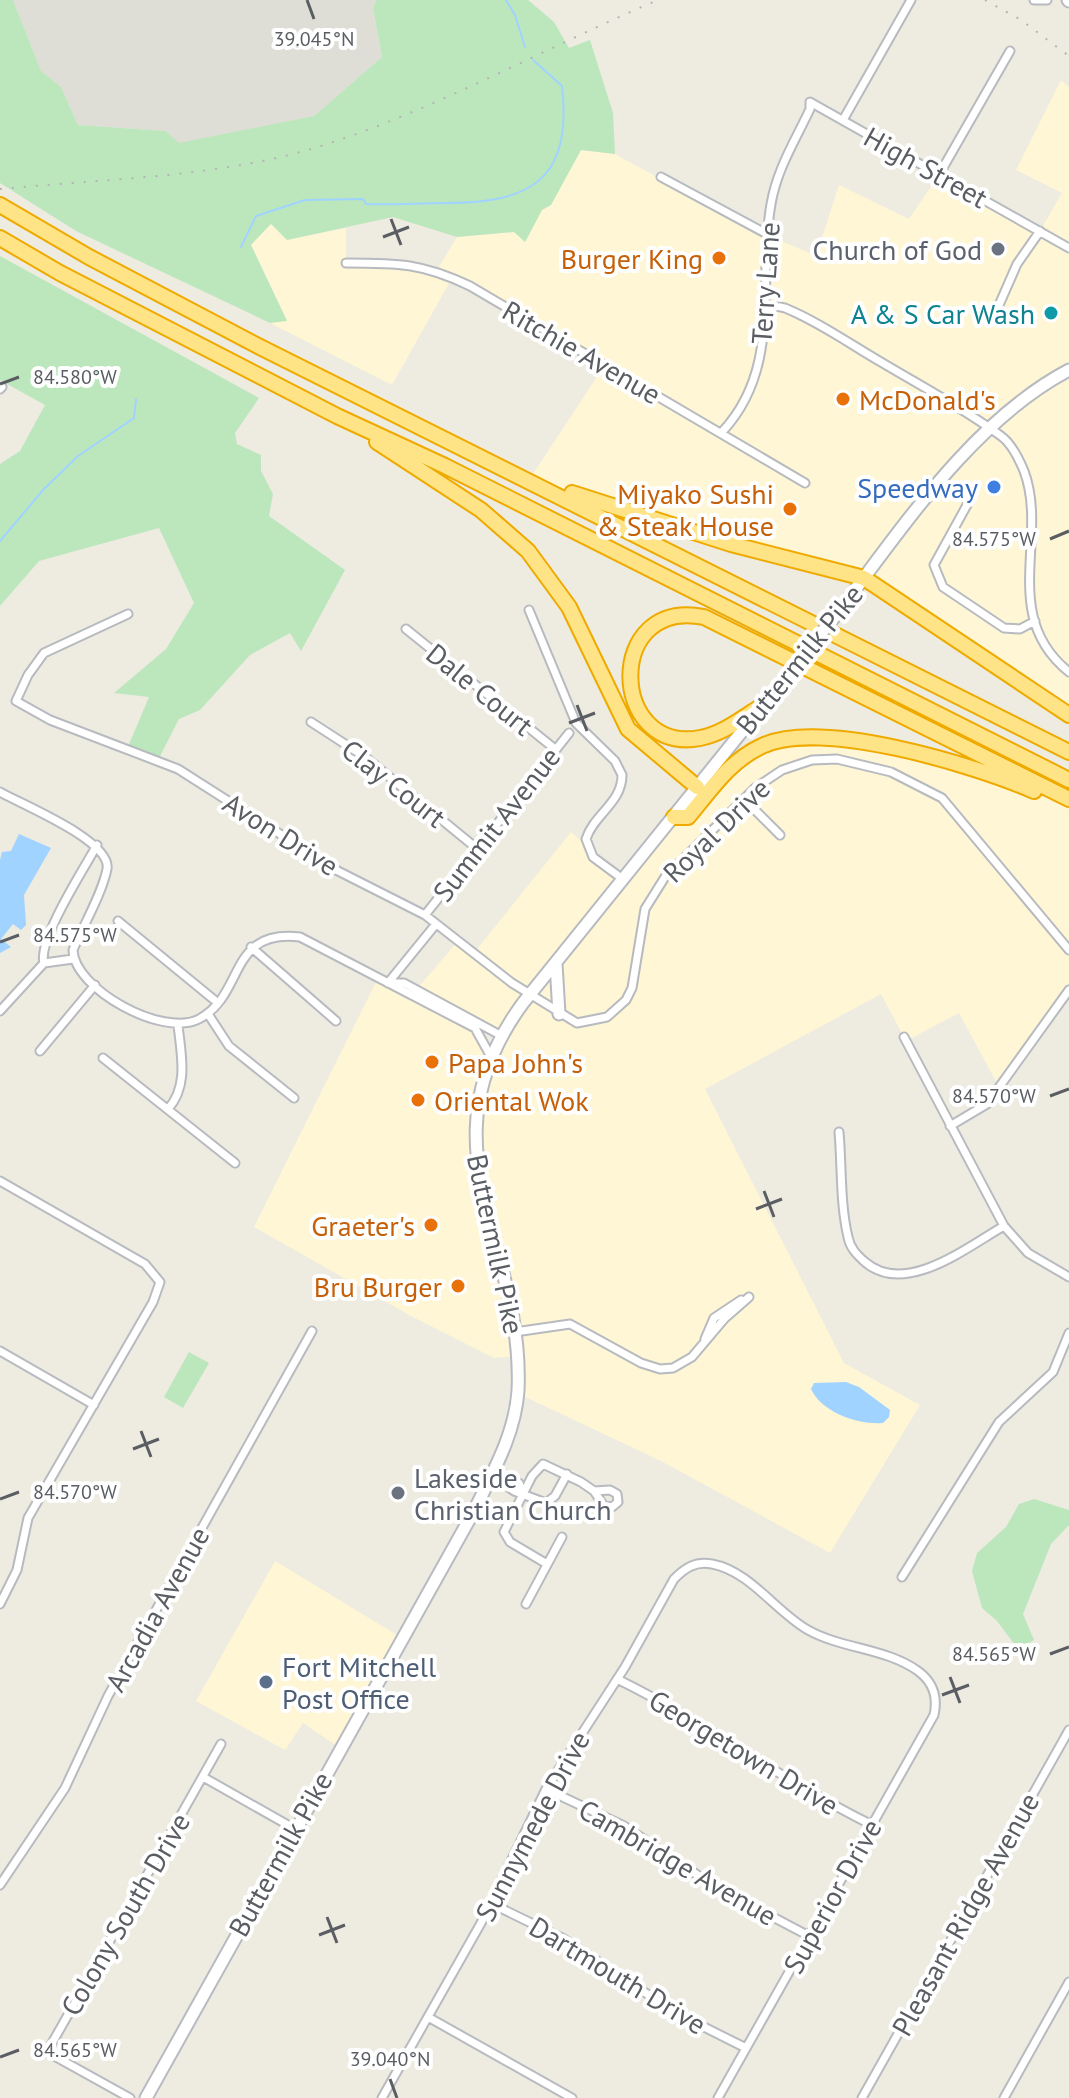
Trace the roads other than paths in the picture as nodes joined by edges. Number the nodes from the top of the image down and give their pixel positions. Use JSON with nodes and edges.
{"nodes":[{"id":1,"x":911,"y":0,"type":"edge"},
{"id":2,"x":1034,"y":0,"type":"edge"},
{"id":3,"x":1047,"y":0,"type":"edge"},
{"id":4,"x":1010,"y":51,"type":"dead end"},
{"id":5,"x":843,"y":120,"type":"junction"},
{"id":6,"x":799,"y":131,"type":"joint"},
{"id":7,"x":940,"y":173,"type":"junction"},
{"id":8,"x":661,"y":177,"type":"dead end"},
{"id":9,"x":0,"y":205,"type":"edge"},
{"id":10,"x":1040,"y":231,"type":"junction"},
{"id":11,"x":767,"y":234,"type":"junction"},
{"id":12,"x":0,"y":238,"type":"edge"},
{"id":13,"x":1069,"y":248,"type":"edge"},
{"id":14,"x":346,"y":263,"type":"dead end"},
{"id":15,"x":999,"y":305,"type":"dead end"},
{"id":16,"x":767,"y":307,"type":"junction"},
{"id":17,"x":1069,"y":370,"type":"edge"},
{"id":18,"x":337,"y":416,"type":"junction"},
{"id":19,"x":988,"y":428,"type":"junction"},
{"id":20,"x":722,"y":432,"type":"junction"},
{"id":21,"x":529,"y":480,"type":"junction"},
{"id":22,"x":805,"y":483,"type":"dead end"},
{"id":23,"x":967,"y":505,"type":"dead end"},
{"id":24,"x":864,"y":578,"type":"junction"},
{"id":25,"x":529,"y":610,"type":"dead end"},
{"id":26,"x":128,"y":614,"type":"dead end"},
{"id":27,"x":1035,"y":621,"type":"junction"},
{"id":28,"x":406,"y":629,"type":"dead end"},
{"id":29,"x":1069,"y":672,"type":"edge"},
{"id":30,"x":760,"y":707,"type":"junction"},
{"id":31,"x":1069,"y":715,"type":"edge"},
{"id":32,"x":311,"y":722,"type":"dead end"},
{"id":33,"x":569,"y":733,"type":"dead end"},
{"id":34,"x":555,"y":749,"type":"junction"},
{"id":35,"x":1069,"y":752,"type":"edge"},
{"id":36,"x":1069,"y":780,"type":"edge"},
{"id":37,"x":697,"y":787,"type":"junction"},
{"id":38,"x":0,"y":792,"type":"edge"},
{"id":39,"x":744,"y":799,"type":"junction"},
{"id":40,"x":1069,"y":799,"type":"edge"},
{"id":41,"x":1069,"y":809,"type":"edge"},
{"id":42,"x":674,"y":817,"type":"junction"},
{"id":43,"x":780,"y":835,"type":"dead end"},
{"id":44,"x":97,"y":845,"type":"junction"},
{"id":45,"x":475,"y":847,"type":"junction"},
{"id":46,"x":624,"y":880,"type":"junction"},
{"id":47,"x":425,"y":915,"type":"junction"},
{"id":48,"x":118,"y":921,"type":"dead end"},
{"id":49,"x":436,"y":924,"type":"junction"},
{"id":50,"x":251,"y":947,"type":"junction"},
{"id":51,"x":1069,"y":950,"type":"edge"},
{"id":52,"x":73,"y":959,"type":"junction"},
{"id":53,"x":556,"y":962,"type":"junction"},
{"id":54,"x":44,"y":963,"type":"junction"},
{"id":55,"x":388,"y":983,"type":"junction"},
{"id":56,"x":95,"y":985,"type":"junction"},
{"id":57,"x":1069,"y":990,"type":"edge"},
{"id":58,"x":529,"y":995,"type":"junction"},
{"id":59,"x":218,"y":1003,"type":"junction"},
{"id":60,"x":0,"y":1011,"type":"edge"},
{"id":61,"x":208,"y":1014,"type":"junction"},
{"id":62,"x":559,"y":1014,"type":"junction"},
{"id":63,"x":336,"y":1021,"type":"dead end"},
{"id":64,"x":178,"y":1025,"type":"junction"},
{"id":65,"x":500,"y":1035,"type":"junction"},
{"id":66,"x":904,"y":1037,"type":"dead end"},
{"id":67,"x":40,"y":1051,"type":"dead end"},
{"id":68,"x":490,"y":1055,"type":"junction"},
{"id":69,"x":103,"y":1058,"type":"dead end"},
{"id":70,"x":294,"y":1098,"type":"dead end"},
{"id":71,"x":168,"y":1109,"type":"junction"},
{"id":72,"x":950,"y":1126,"type":"junction"},
{"id":73,"x":839,"y":1132,"type":"dead end"},
{"id":74,"x":235,"y":1163,"type":"dead end"},
{"id":75,"x":0,"y":1181,"type":"edge"},
{"id":76,"x":1004,"y":1226,"type":"junction"},
{"id":77,"x":1069,"y":1277,"type":"edge"},
{"id":78,"x":312,"y":1331,"type":"dead end"},
{"id":79,"x":515,"y":1332,"type":"junction"},
{"id":80,"x":1069,"y":1333,"type":"edge"},
{"id":81,"x":704,"y":1341,"type":"junction"},
{"id":82,"x":0,"y":1351,"type":"edge"},
{"id":83,"x":94,"y":1405,"type":"junction"},
{"id":84,"x":567,"y":1474,"type":"junction"},
{"id":85,"x":491,"y":1475,"type":"junction"},
{"id":86,"x":594,"y":1491,"type":"dead end"},
{"id":87,"x":523,"y":1493,"type":"junction"},
{"id":88,"x":562,"y":1537,"type":"dead end"},
{"id":89,"x":547,"y":1564,"type":"junction"},
{"id":90,"x":902,"y":1577,"type":"dead end"},
{"id":91,"x":0,"y":1604,"type":"edge"},
{"id":92,"x":526,"y":1604,"type":"dead end"},
{"id":93,"x":617,"y":1679,"type":"junction"},
{"id":94,"x":934,"y":1693,"type":"joint"},
{"id":95,"x":1069,"y":1730,"type":"edge"},
{"id":96,"x":221,"y":1744,"type":"dead end"},
{"id":97,"x":203,"y":1777,"type":"junction"},
{"id":98,"x":546,"y":1789,"type":"junction"},
{"id":99,"x":872,"y":1825,"type":"junction"},
{"id":100,"x":295,"y":1829,"type":"junction"},
{"id":101,"x":0,"y":1885,"type":"edge"},
{"id":102,"x":490,"y":1903,"type":"junction"},
{"id":103,"x":809,"y":1936,"type":"junction"},
{"id":104,"x":1069,"y":1982,"type":"edge"},
{"id":105,"x":428,"y":2017,"type":"junction"},
{"id":106,"x":746,"y":2048,"type":"junction"},
{"id":107,"x":130,"y":2098,"type":"edge"},
{"id":108,"x":146,"y":2098,"type":"edge"},
{"id":109,"x":382,"y":2098,"type":"edge"},
{"id":110,"x":572,"y":2098,"type":"edge"},
{"id":111,"x":718,"y":2098,"type":"edge"},
{"id":112,"x":862,"y":2098,"type":"edge"},
{"id":113,"x":1004,"y":2098,"type":"edge"}],
"edges":[{"from":1,"to":5,"type":"street"},
{"from":2,"to":3,"type":"street"},
{"from":4,"to":7,"type":"street"},
{"from":5,"to":6,"type":"street","name":"High Street"},
{"from":5,"to":7,"type":"street","name":"High Street"},
{"from":6,"to":11,"type":"street","name":"Terry Lane"},
{"from":7,"to":10,"type":"street","name":"High Street"},
{"from":8,"to":11,"type":"street"},
{"from":9,"to":21,"type":"highway"},
{"from":10,"to":13,"type":"street","name":"High Street"},
{"from":10,"to":15,"type":"street"},
{"from":11,"to":16,"type":"street","name":"Terry Lane"},
{"from":12,"to":18,"type":"highway"},
{"from":14,"to":20,"type":"street","name":"Ritchie Avenue"},
{"from":16,"to":19,"type":"street"},
{"from":16,"to":20,"type":"street","name":"Terry Lane"},
{"from":17,"to":19,"type":"main road","name":"Buttermilk Pike"},
{"from":18,"to":36,"type":"highway"},
{"from":18,"to":37,"type":"highway"},
{"from":19,"to":24,"type":"main road","name":"Buttermilk Pike"},
{"from":19,"to":27,"type":"street"},
{"from":20,"to":22,"type":"street","name":"Ritchie Avenue"},
{"from":21,"to":24,"type":"highway"},
{"from":21,"to":35,"type":"highway"},
{"from":23,"to":27,"type":"street"},
{"from":24,"to":30,"type":"main road","name":"Buttermilk Pike","bridge":true},
{"from":24,"to":31,"type":"highway"},
{"from":25,"to":46,"type":"street"},
{"from":26,"to":47,"type":"street","name":"Avon Drive"},
{"from":27,"to":29,"type":"street"},
{"from":28,"to":34,"type":"street","name":"Dale Court"},
{"from":30,"to":37,"type":"main road","name":"Buttermilk Pike"},
{"from":30,"to":40,"type":"highway"},
{"from":32,"to":45,"type":"street","name":"Clay Court"},
{"from":33,"to":34,"type":"street","name":"Summit Avenue"},
{"from":34,"to":45,"type":"street","name":"Summit Avenue"},
{"from":37,"to":42,"type":"main road","name":"Buttermilk Pike"},
{"from":38,"to":44,"type":"street"},
{"from":39,"to":43,"type":"street"},
{"from":39,"to":51,"type":"street","name":"Royal Drive"},
{"from":39,"to":62,"type":"street","name":"Royal Drive"},
{"from":41,"to":42,"type":"highway"},
{"from":42,"to":46,"type":"main road","name":"Buttermilk Pike"},
{"from":44,"to":52,"type":"street"},
{"from":44,"to":54,"type":"street"},
{"from":45,"to":47,"type":"street","name":"Summit Avenue"},
{"from":46,"to":53,"type":"main road","name":"Buttermilk Pike"},
{"from":47,"to":49,"type":"street","name":"Avon Drive"},
{"from":48,"to":59,"type":"street"},
{"from":49,"to":55,"type":"street","name":"Summit Avenue"},
{"from":49,"to":58,"type":"street","name":"Avon Drive"},
{"from":50,"to":55,"type":"street"},
{"from":50,"to":59,"type":"street"},
{"from":50,"to":63,"type":"street"},
{"from":52,"to":54,"type":"street"},
{"from":52,"to":56,"type":"street"},
{"from":53,"to":58,"type":"main road","name":"Buttermilk Pike"},
{"from":53,"to":62,"type":"main road"},
{"from":54,"to":60,"type":"street"},
{"from":55,"to":65,"type":"street"},
{"from":55,"to":68,"type":"street"},
{"from":56,"to":64,"type":"street"},
{"from":56,"to":67,"type":"street"},
{"from":57,"to":72,"type":"street"},
{"from":58,"to":62,"type":"street","name":"Royal Drive"},
{"from":58,"to":65,"type":"main road","name":"Buttermilk Pike"},
{"from":59,"to":61,"type":"street"},
{"from":61,"to":64,"type":"street"},
{"from":61,"to":70,"type":"street"},
{"from":64,"to":71,"type":"street"},
{"from":65,"to":68,"type":"main road","name":"Buttermilk Pike"},
{"from":66,"to":72,"type":"street"},
{"from":68,"to":79,"type":"main road","name":"Buttermilk Pike"},
{"from":69,"to":71,"type":"street"},
{"from":71,"to":74,"type":"street"},
{"from":72,"to":76,"type":"street"},
{"from":73,"to":76,"type":"street"},
{"from":75,"to":83,"type":"street"},
{"from":76,"to":77,"type":"street"},
{"from":78,"to":101,"type":"street","name":"Arcadia Avenue"},
{"from":79,"to":81,"type":"street"},
{"from":79,"to":85,"type":"main road","name":"Buttermilk Pike"},
{"from":80,"to":90,"type":"street"},
{"from":81,"to":81,"type":"street"},
{"from":82,"to":83,"type":"street"},
{"from":83,"to":91,"type":"street"},
{"from":84,"to":86,"type":"street"},
{"from":84,"to":87,"type":"street"},
{"from":84,"to":87,"type":"street"},
{"from":85,"to":87,"type":"street"},
{"from":85,"to":100,"type":"main road","name":"Buttermilk Pike"},
{"from":87,"to":89,"type":"street"},
{"from":88,"to":89,"type":"street"},
{"from":89,"to":92,"type":"street"},
{"from":93,"to":94,"type":"street","name":"Sunnymede Drive"},
{"from":93,"to":98,"type":"street","name":"Sunnymede Drive"},
{"from":93,"to":99,"type":"street","name":"Georgetown Drive"},
{"from":94,"to":99,"type":"street","name":"Superior Drive"},
{"from":95,"to":112,"type":"street","name":"Pleasant Ridge Avenue"},
{"from":96,"to":97,"type":"street","name":"Colony South Drive"},
{"from":97,"to":100,"type":"street"},
{"from":97,"to":107,"type":"street","name":"Colony South Drive"},
{"from":98,"to":102,"type":"street","name":"Sunnymede Drive"},
{"from":98,"to":103,"type":"street","name":"Cambridge Avenue"},
{"from":99,"to":103,"type":"street","name":"Superior Drive"},
{"from":100,"to":108,"type":"main road","name":"Buttermilk Pike"},
{"from":102,"to":105,"type":"street","name":"Sunnymede Drive"},
{"from":102,"to":106,"type":"street","name":"Dartmouth Drive"},
{"from":103,"to":106,"type":"street","name":"Superior Drive"},
{"from":104,"to":113,"type":"street"},
{"from":105,"to":109,"type":"street","name":"Sunnymede Drive"},
{"from":105,"to":110,"type":"street"},
{"from":106,"to":111,"type":"street","name":"Superior Drive"}]}
